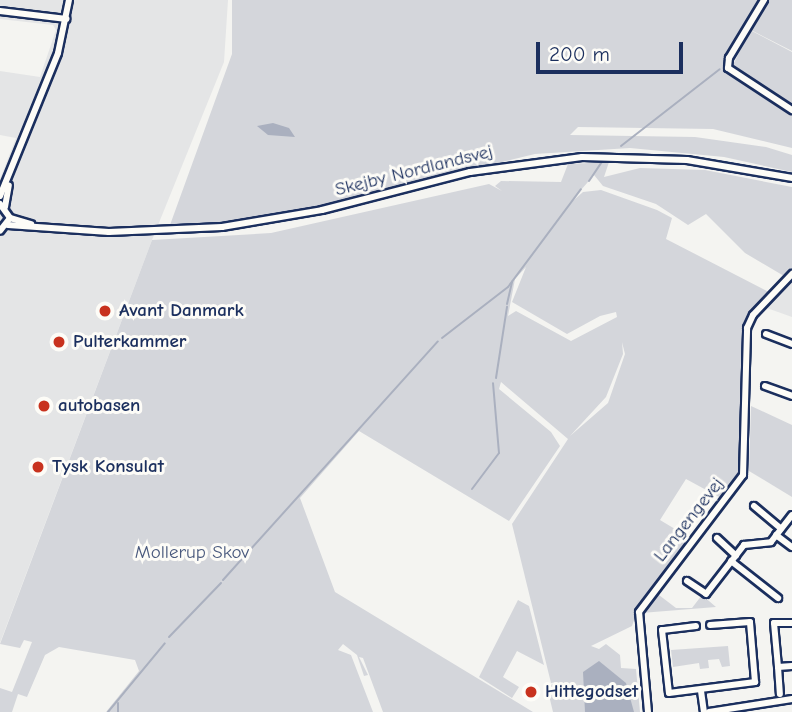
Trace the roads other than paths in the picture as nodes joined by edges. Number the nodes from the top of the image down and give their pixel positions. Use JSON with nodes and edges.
{"nodes":[{"id":1,"x":69,"y":0,"type":"edge"},
{"id":2,"x":764,"y":0,"type":"edge"},
{"id":3,"x":0,"y":11,"type":"edge"},
{"id":4,"x":67,"y":19,"type":"junction"},
{"id":5,"x":792,"y":110,"type":"edge"},
{"id":6,"x":792,"y":178,"type":"edge"},
{"id":7,"x":10,"y":180,"type":"junction"},
{"id":8,"x":0,"y":196,"type":"edge"},
{"id":9,"x":2,"y":205,"type":"edge"},
{"id":10,"x":9,"y":221,"type":"junction"},
{"id":11,"x":0,"y":230,"type":"edge"},
{"id":12,"x":792,"y":274,"type":"edge"},
{"id":13,"x":766,"y":334,"type":"dead end"},
{"id":14,"x":792,"y":344,"type":"edge"},
{"id":15,"x":765,"y":386,"type":"dead end"},
{"id":16,"x":792,"y":396,"type":"edge"},
{"id":17,"x":754,"y":506,"type":"dead end"},
{"id":18,"x":792,"y":514,"type":"edge"},
{"id":19,"x":782,"y":528,"type":"junction"},
{"id":20,"x":776,"y":535,"type":"junction"},
{"id":21,"x":717,"y":538,"type":"dead end"},
{"id":22,"x":792,"y":547,"type":"edge"},
{"id":23,"x":734,"y":558,"type":"junction"},
{"id":24,"x":687,"y":581,"type":"dead end"},
{"id":25,"x":778,"y":598,"type":"dead end"},
{"id":26,"x":792,"y":623,"type":"edge"},
{"id":27,"x":710,"y":625,"type":"dead end"},
{"id":28,"x":696,"y":626,"type":"dead end"},
{"id":29,"x":792,"y":666,"type":"edge"},
{"id":30,"x":778,"y":667,"type":"junction"},
{"id":31,"x":701,"y":691,"type":"junction"},
{"id":32,"x":780,"y":694,"type":"dead end"},
{"id":33,"x":792,"y":699,"type":"edge"},
{"id":34,"x":738,"y":710,"type":"edge"},
{"id":35,"x":648,"y":712,"type":"edge"},
{"id":36,"x":707,"y":712,"type":"edge"}],
"edges":[{"from":1,"to":4,"type":"street"},
{"from":2,"to":5,"type":"street"},
{"from":3,"to":4,"type":"street"},
{"from":4,"to":7,"type":"street"},
{"from":6,"to":10,"type":"street","name":"Skejby Nordlandsvej"},
{"from":7,"to":8,"type":"street"},
{"from":7,"to":9,"type":"street"},
{"from":9,"to":10,"type":"street"},
{"from":10,"to":11,"type":"street"},
{"from":12,"to":35,"type":"street","name":"Langengevej"},
{"from":13,"to":14,"type":"street"},
{"from":15,"to":16,"type":"street"},
{"from":17,"to":19,"type":"street"},
{"from":18,"to":19,"type":"street"},
{"from":19,"to":20,"type":"street"},
{"from":20,"to":22,"type":"street"},
{"from":20,"to":23,"type":"street"},
{"from":21,"to":23,"type":"street"},
{"from":23,"to":24,"type":"street"},
{"from":23,"to":25,"type":"street"},
{"from":26,"to":30,"type":"street"},
{"from":27,"to":31,"type":"street"},
{"from":28,"to":31,"type":"street"},
{"from":29,"to":30,"type":"street"},
{"from":30,"to":32,"type":"street"},
{"from":31,"to":36,"type":"street"},
{"from":33,"to":34,"type":"street"},
{"from":34,"to":36,"type":"street"}]}
